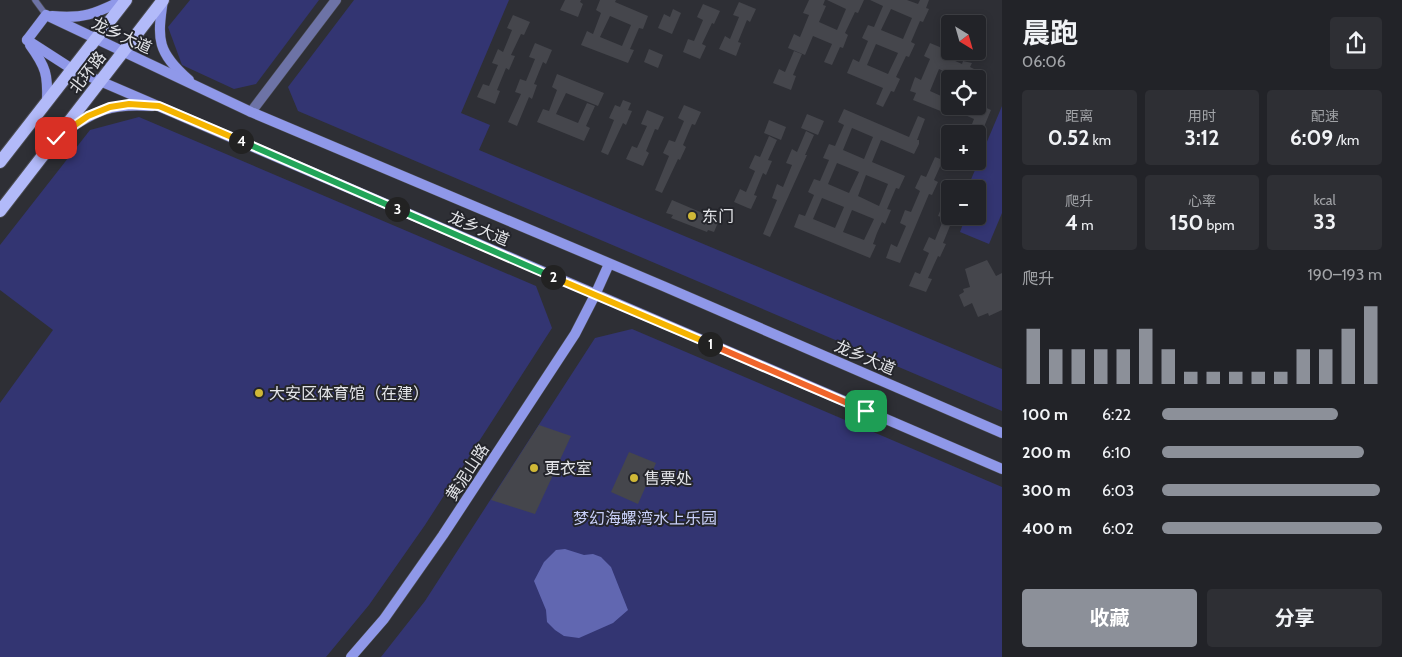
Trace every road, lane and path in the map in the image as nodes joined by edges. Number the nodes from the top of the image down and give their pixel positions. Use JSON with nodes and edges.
{"nodes":[{"id":1,"x":35,"y":0,"type":"edge"},
{"id":2,"x":124,"y":0,"type":"edge"},
{"id":3,"x":163,"y":0,"type":"edge"},
{"id":4,"x":336,"y":0,"type":"edge"},
{"id":5,"x":46,"y":15,"type":"junction"},
{"id":6,"x":27,"y":40,"type":"junction"},
{"id":7,"x":95,"y":40,"type":"junction"},
{"id":8,"x":122,"y":52,"type":"junction"},
{"id":9,"x":72,"y":69,"type":"junction"},
{"id":10,"x":100,"y":81,"type":"junction"},
{"id":11,"x":197,"y":87,"type":"junction"},
{"id":12,"x":47,"y":101,"type":"junction"},
{"id":13,"x":159,"y":106,"type":"junction"},
{"id":14,"x":251,"y":112,"type":"junction"},
{"id":15,"x":56,"y":138,"type":"junction"},
{"id":16,"x":0,"y":162,"type":"edge"},
{"id":17,"x":0,"y":211,"type":"edge"},
{"id":18,"x":609,"y":264,"type":"junction"},
{"id":19,"x":595,"y":295,"type":"junction"},
{"id":20,"x":1002,"y":432,"type":"edge"},
{"id":21,"x":1002,"y":469,"type":"edge"},
{"id":22,"x":351,"y":657,"type":"edge"}],
"edges":[{"from":1,"to":5,"type":"lane"},
{"from":2,"to":5,"type":"main road"},
{"from":2,"to":7,"type":"main road","name":"北环路"},
{"from":3,"to":8,"type":"main road","name":"北环路"},
{"from":3,"to":11,"type":"main road"},
{"from":4,"to":14,"type":"street"},
{"from":5,"to":6,"type":"main road"},
{"from":5,"to":7,"type":"main road","name":"龙乡大道"},
{"from":6,"to":9,"type":"main road","name":"龙乡大道"},
{"from":6,"to":12,"type":"main road"},
{"from":7,"to":8,"type":"main road","name":"龙乡大道"},
{"from":7,"to":9,"type":"main road","name":"北环路"},
{"from":8,"to":10,"type":"main road","name":"北环路"},
{"from":8,"to":11,"type":"main road","name":"龙乡大道"},
{"from":9,"to":10,"type":"main road","name":"龙乡大道"},
{"from":9,"to":12,"type":"main road","name":"北环路"},
{"from":10,"to":13,"type":"main road","name":"龙乡大道"},
{"from":10,"to":15,"type":"main road","name":"北环路"},
{"from":11,"to":14,"type":"main road","name":"龙乡大道"},
{"from":12,"to":16,"type":"main road","name":"北环路"},
{"from":13,"to":15,"type":"main road"},
{"from":13,"to":19,"type":"main road","name":"龙乡大道"},
{"from":14,"to":18,"type":"main road","name":"龙乡大道"},
{"from":15,"to":17,"type":"main road","name":"北环路"},
{"from":18,"to":19,"type":"main road","name":"黄泥山路"},
{"from":18,"to":20,"type":"main road","name":"龙乡大道"},
{"from":19,"to":21,"type":"main road","name":"龙乡大道"},
{"from":19,"to":22,"type":"main road","name":"黄泥山路"}]}
